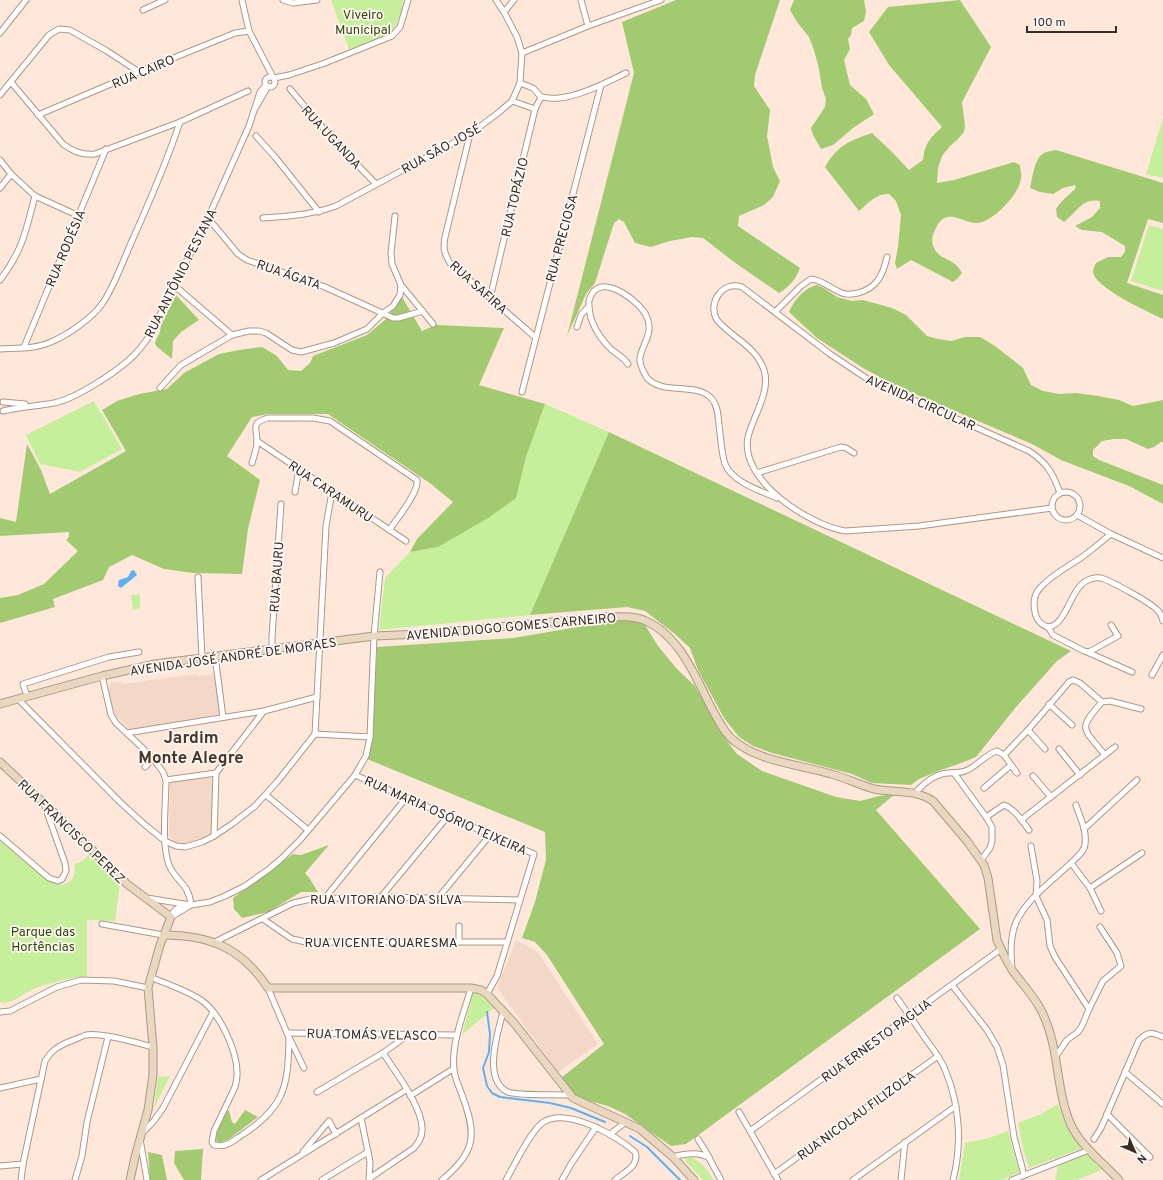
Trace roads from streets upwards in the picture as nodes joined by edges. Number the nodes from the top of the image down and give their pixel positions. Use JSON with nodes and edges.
{"nodes":[{"id":1,"x":26,"y":0,"type":"edge"},
{"id":2,"x":165,"y":0,"type":"edge"},
{"id":3,"x":242,"y":0,"type":"edge"},
{"id":4,"x":283,"y":0,"type":"edge"},
{"id":5,"x":317,"y":0,"type":"edge"},
{"id":6,"x":408,"y":0,"type":"edge"},
{"id":7,"x":496,"y":0,"type":"edge"},
{"id":8,"x":514,"y":0,"type":"edge"},
{"id":9,"x":581,"y":0,"type":"edge"},
{"id":10,"x":661,"y":0,"type":"edge"},
{"id":11,"x":143,"y":10,"type":"dead end"},
{"id":12,"x":504,"y":12,"type":"junction"},
{"id":13,"x":588,"y":26,"type":"junction"},
{"id":14,"x":249,"y":31,"type":"junction"},
{"id":15,"x":0,"y":33,"type":"edge"},
{"id":16,"x":522,"y":53,"type":"junction"},
{"id":17,"x":264,"y":63,"type":"junction"},
{"id":18,"x":139,"y":72,"type":"junction"},
{"id":19,"x":626,"y":73,"type":"dead end"},
{"id":20,"x":265,"y":79,"type":"junction"},
{"id":21,"x":274,"y":79,"type":"junction"},
{"id":22,"x":11,"y":82,"type":"junction"},
{"id":23,"x":520,"y":83,"type":"junction"},
{"id":24,"x":601,"y":85,"type":"junction"},
{"id":25,"x":267,"y":86,"type":"junction"},
{"id":26,"x":290,"y":89,"type":"dead end"},
{"id":27,"x":248,"y":91,"type":"dead end"},
{"id":28,"x":0,"y":95,"type":"edge"},
{"id":29,"x":541,"y":97,"type":"junction"},
{"id":30,"x":512,"y":101,"type":"junction"},
{"id":31,"x":535,"y":109,"type":"junction"},
{"id":32,"x":38,"y":115,"type":"junction"},
{"id":33,"x":180,"y":122,"type":"junction"},
{"id":34,"x":470,"y":134,"type":"junction"},
{"id":35,"x":256,"y":136,"type":"dead end"},
{"id":36,"x":106,"y":149,"type":"junction"},
{"id":37,"x":0,"y":160,"type":"edge"},
{"id":38,"x":11,"y":174,"type":"junction"},
{"id":39,"x":376,"y":184,"type":"junction"},
{"id":40,"x":0,"y":188,"type":"edge"},
{"id":41,"x":35,"y":196,"type":"junction"},
{"id":42,"x":319,"y":212,"type":"junction"},
{"id":43,"x":79,"y":216,"type":"junction"},
{"id":44,"x":395,"y":216,"type":"dead end"},
{"id":45,"x":208,"y":218,"type":"junction"},
{"id":46,"x":263,"y":218,"type":"dead end"},
{"id":47,"x":887,"y":257,"type":"dead end"},
{"id":48,"x":0,"y":280,"type":"edge"},
{"id":49,"x":401,"y":285,"type":"junction"},
{"id":50,"x":175,"y":286,"type":"junction"},
{"id":51,"x":490,"y":298,"type":"junction"},
{"id":52,"x":588,"y":307,"type":"junction"},
{"id":53,"x":423,"y":311,"type":"junction"},
{"id":54,"x":776,"y":311,"type":"junction"},
{"id":55,"x":383,"y":313,"type":"junction"},
{"id":56,"x":433,"y":324,"type":"dead end"},
{"id":57,"x":577,"y":327,"type":"dead end"},
{"id":58,"x":232,"y":335,"type":"junction"},
{"id":59,"x":535,"y":337,"type":"junction"},
{"id":60,"x":24,"y":347,"type":"junction"},
{"id":61,"x":0,"y":348,"type":"edge"},
{"id":62,"x":628,"y":364,"type":"dead end"},
{"id":63,"x":160,"y":388,"type":"dead end"},
{"id":64,"x":522,"y":392,"type":"dead end"},
{"id":65,"x":1,"y":401,"type":"edge"},
{"id":66,"x":38,"y":405,"type":"junction"},
{"id":67,"x":2,"y":412,"type":"edge"},
{"id":68,"x":257,"y":441,"type":"junction"},
{"id":69,"x":854,"y":453,"type":"dead end"},
{"id":70,"x":252,"y":463,"type":"dead end"},
{"id":71,"x":299,"y":469,"type":"junction"},
{"id":72,"x":757,"y":473,"type":"junction"},
{"id":73,"x":295,"y":492,"type":"dead end"},
{"id":74,"x":332,"y":492,"type":"junction"},
{"id":75,"x":1060,"y":493,"type":"junction"},
{"id":76,"x":780,"y":499,"type":"junction"},
{"id":77,"x":280,"y":504,"type":"dead end"},
{"id":78,"x":1052,"y":508,"type":"junction"},
{"id":79,"x":1077,"y":515,"type":"junction"},
{"id":80,"x":390,"y":530,"type":"junction"},
{"id":81,"x":1111,"y":534,"type":"junction"},
{"id":82,"x":406,"y":541,"type":"dead end"},
{"id":83,"x":1163,"y":558,"type":"edge"},
{"id":84,"x":380,"y":572,"type":"dead end"},
{"id":85,"x":198,"y":577,"type":"dead end"},
{"id":86,"x":1163,"y":621,"type":"edge"},
{"id":87,"x":1111,"y":625,"type":"dead end"},
{"id":88,"x":1048,"y":627,"type":"junction"},
{"id":89,"x":374,"y":636,"type":"junction"},
{"id":90,"x":321,"y":643,"type":"junction"},
{"id":91,"x":272,"y":649,"type":"junction"},
{"id":92,"x":138,"y":652,"type":"dead end"},
{"id":93,"x":1086,"y":652,"type":"junction"},
{"id":94,"x":1163,"y":655,"type":"edge"},
{"id":95,"x":215,"y":656,"type":"junction"},
{"id":96,"x":202,"y":658,"type":"junction"},
{"id":97,"x":1132,"y":672,"type":"dead end"},
{"id":98,"x":1152,"y":675,"type":"dead end"},
{"id":99,"x":102,"y":676,"type":"junction"},
{"id":100,"x":27,"y":696,"type":"junction"},
{"id":101,"x":317,"y":697,"type":"junction"},
{"id":102,"x":18,"y":699,"type":"junction"},
{"id":103,"x":1102,"y":702,"type":"junction"},
{"id":104,"x":0,"y":704,"type":"edge"},
{"id":105,"x":1049,"y":704,"type":"junction"},
{"id":106,"x":1141,"y":709,"type":"dead end"},
{"id":107,"x":264,"y":711,"type":"junction"},
{"id":108,"x":223,"y":717,"type":"junction"},
{"id":109,"x":1072,"y":725,"type":"dead end"},
{"id":110,"x":1028,"y":730,"type":"junction"},
{"id":111,"x":127,"y":733,"type":"junction"},
{"id":112,"x":315,"y":734,"type":"junction"},
{"id":113,"x":370,"y":738,"type":"junction"},
{"id":114,"x":1114,"y":747,"type":"dead end"},
{"id":115,"x":1045,"y":749,"type":"dead end"},
{"id":116,"x":1058,"y":749,"type":"dead end"},
{"id":117,"x":1004,"y":755,"type":"junction"},
{"id":118,"x":1105,"y":755,"type":"junction"},
{"id":119,"x":153,"y":758,"type":"junction"},
{"id":120,"x":0,"y":762,"type":"edge"},
{"id":121,"x":1011,"y":765,"type":"junction"},
{"id":122,"x":145,"y":767,"type":"dead end"},
{"id":123,"x":216,"y":772,"type":"junction"},
{"id":124,"x":954,"y":773,"type":"junction"},
{"id":125,"x":1017,"y":773,"type":"dead end"},
{"id":126,"x":355,"y":775,"type":"junction"},
{"id":127,"x":1080,"y":775,"type":"junction"},
{"id":128,"x":1034,"y":776,"type":"dead end"},
{"id":129,"x":166,"y":780,"type":"junction"},
{"id":130,"x":1138,"y":780,"type":"dead end"},
{"id":131,"x":984,"y":788,"type":"dead end"},
{"id":132,"x":915,"y":793,"type":"junction"},
{"id":133,"x":266,"y":795,"type":"junction"},
{"id":134,"x":1051,"y":797,"type":"junction"},
{"id":135,"x":406,"y":798,"type":"junction"},
{"id":136,"x":42,"y":802,"type":"junction"},
{"id":137,"x":1076,"y":806,"type":"dead end"},
{"id":138,"x":448,"y":816,"type":"junction"},
{"id":139,"x":986,"y":818,"type":"junction"},
{"id":140,"x":1022,"y":820,"type":"junction"},
{"id":141,"x":1084,"y":829,"type":"junction"},
{"id":142,"x":308,"y":830,"type":"junction"},
{"id":143,"x":1029,"y":830,"type":"dead end"},
{"id":144,"x":490,"y":835,"type":"junction"},
{"id":145,"x":0,"y":836,"type":"edge"},
{"id":146,"x":214,"y":836,"type":"junction"},
{"id":147,"x":165,"y":841,"type":"junction"},
{"id":148,"x":1031,"y":846,"type":"dead end"},
{"id":149,"x":1142,"y":853,"type":"dead end"},
{"id":150,"x":981,"y":860,"type":"junction"},
{"id":151,"x":1071,"y":864,"type":"junction"},
{"id":152,"x":1090,"y":888,"type":"junction"},
{"id":153,"x":1036,"y":896,"type":"junction"},
{"id":154,"x":381,"y":897,"type":"junction"},
{"id":155,"x":146,"y":898,"type":"junction"},
{"id":156,"x":325,"y":898,"type":"junction"},
{"id":157,"x":438,"y":898,"type":"junction"},
{"id":158,"x":520,"y":900,"type":"junction"},
{"id":159,"x":183,"y":904,"type":"junction"},
{"id":160,"x":191,"y":905,"type":"junction"},
{"id":161,"x":1101,"y":911,"type":"dead end"},
{"id":162,"x":171,"y":917,"type":"junction"},
{"id":163,"x":263,"y":919,"type":"junction"},
{"id":164,"x":102,"y":924,"type":"dead end"},
{"id":165,"x":459,"y":926,"type":"dead end"},
{"id":166,"x":1100,"y":927,"type":"dead end"},
{"id":167,"x":163,"y":935,"type":"junction"},
{"id":168,"x":215,"y":942,"type":"junction"},
{"id":169,"x":459,"y":942,"type":"junction"},
{"id":170,"x":507,"y":942,"type":"junction"},
{"id":171,"x":1001,"y":949,"type":"junction"},
{"id":172,"x":1012,"y":970,"type":"junction"},
{"id":173,"x":150,"y":977,"type":"junction"},
{"id":174,"x":952,"y":984,"type":"junction"},
{"id":175,"x":148,"y":988,"type":"junction"},
{"id":176,"x":268,"y":988,"type":"junction"},
{"id":177,"x":471,"y":988,"type":"junction"},
{"id":178,"x":487,"y":994,"type":"junction"},
{"id":179,"x":897,"y":998,"type":"dead end"},
{"id":180,"x":1089,"y":1009,"type":"junction"},
{"id":181,"x":0,"y":1012,"type":"edge"},
{"id":182,"x":213,"y":1012,"type":"junction"},
{"id":183,"x":503,"y":1012,"type":"junction"},
{"id":184,"x":910,"y":1016,"type":"junction"},
{"id":185,"x":286,"y":1033,"type":"junction"},
{"id":186,"x":408,"y":1035,"type":"junction"},
{"id":187,"x":457,"y":1035,"type":"junction"},
{"id":188,"x":1163,"y":1036,"type":"edge"},
{"id":189,"x":108,"y":1037,"type":"junction"},
{"id":190,"x":289,"y":1039,"type":"junction"},
{"id":191,"x":153,"y":1048,"type":"junction"},
{"id":192,"x":383,"y":1053,"type":"junction"},
{"id":193,"x":938,"y":1056,"type":"junction"},
{"id":194,"x":1056,"y":1056,"type":"junction"},
{"id":195,"x":304,"y":1068,"type":"dead end"},
{"id":196,"x":454,"y":1069,"type":"junction"},
{"id":197,"x":1125,"y":1072,"type":"junction"},
{"id":198,"x":41,"y":1079,"type":"junction"},
{"id":199,"x":0,"y":1088,"type":"edge"},
{"id":200,"x":406,"y":1090,"type":"junction"},
{"id":201,"x":317,"y":1092,"type":"dead end"},
{"id":202,"x":570,"y":1095,"type":"junction"},
{"id":203,"x":410,"y":1096,"type":"junction"},
{"id":204,"x":1163,"y":1104,"type":"edge"},
{"id":205,"x":956,"y":1106,"type":"junction"},
{"id":206,"x":739,"y":1112,"type":"dead end"},
{"id":207,"x":1107,"y":1114,"type":"junction"},
{"id":208,"x":361,"y":1118,"type":"junction"},
{"id":209,"x":623,"y":1123,"type":"junction"},
{"id":210,"x":596,"y":1127,"type":"junction"},
{"id":211,"x":750,"y":1131,"type":"junction"},
{"id":212,"x":611,"y":1132,"type":"junction"},
{"id":213,"x":336,"y":1134,"type":"junction"},
{"id":214,"x":140,"y":1136,"type":"junction"},
{"id":215,"x":698,"y":1139,"type":"dead end"},
{"id":216,"x":1094,"y":1139,"type":"dead end"},
{"id":217,"x":905,"y":1142,"type":"junction"},
{"id":218,"x":1089,"y":1150,"type":"junction"},
{"id":219,"x":368,"y":1152,"type":"junction"},
{"id":220,"x":299,"y":1157,"type":"junction"},
{"id":221,"x":672,"y":1157,"type":"junction"},
{"id":222,"x":1150,"y":1157,"type":"dead end"},
{"id":223,"x":709,"y":1158,"type":"junction"},
{"id":224,"x":23,"y":1164,"type":"junction"},
{"id":225,"x":0,"y":1166,"type":"edge"},
{"id":226,"x":774,"y":1174,"type":"junction"},
{"id":227,"x":1024,"y":1175,"type":"junction"},
{"id":228,"x":370,"y":1179,"type":"edge"},
{"id":229,"x":21,"y":1180,"type":"edge"},
{"id":230,"x":75,"y":1180,"type":"edge"},
{"id":231,"x":130,"y":1180,"type":"edge"},
{"id":232,"x":147,"y":1180,"type":"edge"},
{"id":233,"x":261,"y":1180,"type":"edge"},
{"id":234,"x":322,"y":1180,"type":"edge"},
{"id":235,"x":442,"y":1180,"type":"edge"},
{"id":236,"x":506,"y":1180,"type":"edge"},
{"id":237,"x":562,"y":1180,"type":"edge"},
{"id":238,"x":615,"y":1180,"type":"edge"},
{"id":239,"x":694,"y":1180,"type":"edge"},
{"id":240,"x":720,"y":1180,"type":"edge"},
{"id":241,"x":778,"y":1180,"type":"edge"},
{"id":242,"x":853,"y":1180,"type":"edge"},
{"id":243,"x":901,"y":1180,"type":"edge"},
{"id":244,"x":953,"y":1180,"type":"edge"},
{"id":245,"x":1012,"y":1180,"type":"edge"},
{"id":246,"x":1119,"y":1180,"type":"edge"}],
"edges":[{"from":1,"to":15,"type":"street"},
{"from":2,"to":11,"type":"street"},
{"from":3,"to":14,"type":"street"},
{"from":4,"to":5,"type":"street"},
{"from":6,"to":21,"type":"street"},
{"from":7,"to":12,"type":"street","name":"RUA SÃO JOSÉ"},
{"from":8,"to":12,"type":"street"},
{"from":9,"to":13,"type":"street"},
{"from":10,"to":13,"type":"street"},
{"from":12,"to":16,"type":"street","name":"RUA SÃO JOSÉ"},
{"from":13,"to":16,"type":"street"},
{"from":14,"to":17,"type":"street"},
{"from":14,"to":18,"type":"street","name":"RUA CAIRO"},
{"from":16,"to":23,"type":"street","name":"RUA SÃO JOSÉ"},
{"from":17,"to":20,"type":"street"},
{"from":17,"to":21,"type":"street"},
{"from":18,"to":22,"type":"street"},
{"from":18,"to":32,"type":"street","name":"RUA CAIRO"},
{"from":19,"to":24,"type":"street"},
{"from":20,"to":21,"type":"street"},
{"from":20,"to":25,"type":"street"},
{"from":21,"to":25,"type":"street"},
{"from":22,"to":28,"type":"street"},
{"from":22,"to":32,"type":"street"},
{"from":23,"to":29,"type":"street"},
{"from":23,"to":30,"type":"street","name":"RUA SÃO JOSÉ"},
{"from":24,"to":29,"type":"street"},
{"from":24,"to":59,"type":"street","name":"RUA PRECIOSA"},
{"from":25,"to":45,"type":"street","name":"RUA ANTÔNIO PESTANA"},
{"from":26,"to":39,"type":"street","name":"RUA UGANDA"},
{"from":27,"to":33,"type":"street"},
{"from":29,"to":31,"type":"street","name":"RUA TOPÁZIO"},
{"from":30,"to":31,"type":"street"},
{"from":30,"to":34,"type":"street","name":"RUA SÃO JOSÉ"},
{"from":31,"to":51,"type":"street","name":"RUA TOPÁZIO"},
{"from":32,"to":36,"type":"street"},
{"from":33,"to":36,"type":"street"},
{"from":33,"to":60,"type":"street"},
{"from":34,"to":39,"type":"street","name":"RUA SÃO JOSÉ"},
{"from":34,"to":51,"type":"street","name":"RUA SAFIRA"},
{"from":35,"to":42,"type":"street"},
{"from":36,"to":43,"type":"street","name":"RUA RODÉSIA"},
{"from":37,"to":38,"type":"street"},
{"from":38,"to":40,"type":"street"},
{"from":38,"to":41,"type":"street"},
{"from":39,"to":42,"type":"street","name":"RUA SÃO JOSÉ"},
{"from":41,"to":43,"type":"street"},
{"from":41,"to":48,"type":"street"},
{"from":42,"to":46,"type":"street","name":"RUA SÃO JOSÉ"},
{"from":43,"to":60,"type":"street","name":"RUA RODÉSIA"},
{"from":44,"to":49,"type":"street"},
{"from":45,"to":50,"type":"street","name":"RUA ANTÔNIO PESTANA"},
{"from":45,"to":55,"type":"street","name":"RUA ÁGATA"},
{"from":47,"to":54,"type":"street"},
{"from":49,"to":53,"type":"street"},
{"from":49,"to":55,"type":"street"},
{"from":50,"to":58,"type":"street"},
{"from":50,"to":66,"type":"street","name":"RUA ANTÔNIO PESTANA"},
{"from":51,"to":59,"type":"street","name":"RUA SAFIRA"},
{"from":52,"to":57,"type":"street","name":"AVENIDA CIRCULAR"},
{"from":52,"to":62,"type":"street"},
{"from":52,"to":76,"type":"street","name":"AVENIDA CIRCULAR"},
{"from":53,"to":55,"type":"street","name":"RUA ÁGATA"},
{"from":53,"to":56,"type":"street"},
{"from":54,"to":72,"type":"street","name":"AVENIDA CIRCULAR"},
{"from":54,"to":75,"type":"street","name":"AVENIDA CIRCULAR"},
{"from":55,"to":58,"type":"street"},
{"from":58,"to":63,"type":"street"},
{"from":59,"to":64,"type":"street","name":"RUA PRECIOSA"},
{"from":60,"to":61,"type":"street"},
{"from":65,"to":66,"type":"street","name":"RUA ANTÔNIO PESTANA"},
{"from":65,"to":67,"type":"street"},
{"from":66,"to":67,"type":"street","name":"RUA ANTÔNIO PESTANA"},
{"from":68,"to":70,"type":"street"},
{"from":68,"to":71,"type":"street","name":"RUA CARAMURU"},
{"from":68,"to":80,"type":"street"},
{"from":69,"to":72,"type":"street"},
{"from":71,"to":73,"type":"street"},
{"from":71,"to":74,"type":"street","name":"RUA CARAMURU"},
{"from":72,"to":76,"type":"street","name":"AVENIDA CIRCULAR"},
{"from":74,"to":80,"type":"street","name":"RUA CARAMURU"},
{"from":74,"to":90,"type":"street"},
{"from":75,"to":78,"type":"street"},
{"from":75,"to":79,"type":"street"},
{"from":76,"to":78,"type":"street","name":"AVENIDA CIRCULAR"},
{"from":77,"to":91,"type":"street","name":"RUA BAURU"},
{"from":78,"to":79,"type":"street"},
{"from":79,"to":81,"type":"street"},
{"from":80,"to":82,"type":"street","name":"RUA CARAMURU"},
{"from":81,"to":83,"type":"street"},
{"from":81,"to":88,"type":"street"},
{"from":84,"to":89,"type":"street"},
{"from":85,"to":96,"type":"street"},
{"from":86,"to":88,"type":"street"},
{"from":87,"to":93,"type":"street"},
{"from":88,"to":93,"type":"street"},
{"from":89,"to":90,"type":"street","name":"AVENIDA JOSÉ ANDRÉ DE MORAES"},
{"from":89,"to":113,"type":"street"},
{"from":89,"to":132,"type":"street","name":"AVENIDA DIOGO GOMES CARNEIRO"},
{"from":90,"to":91,"type":"street","name":"AVENIDA JOSÉ ANDRÉ DE MORAES"},
{"from":90,"to":101,"type":"street"},
{"from":91,"to":95,"type":"street","name":"AVENIDA JOSÉ ANDRÉ DE MORAES"},
{"from":92,"to":100,"type":"street"},
{"from":93,"to":97,"type":"street"},
{"from":94,"to":98,"type":"street"},
{"from":95,"to":96,"type":"street","name":"AVENIDA JOSÉ ANDRÉ DE MORAES"},
{"from":95,"to":108,"type":"street"},
{"from":96,"to":99,"type":"street","name":"AVENIDA JOSÉ ANDRÉ DE MORAES"},
{"from":99,"to":100,"type":"street","name":"AVENIDA JOSÉ ANDRÉ DE MORAES"},
{"from":99,"to":111,"type":"street"},
{"from":100,"to":102,"type":"street","name":"AVENIDA JOSÉ ANDRÉ DE MORAES"},
{"from":101,"to":107,"type":"street"},
{"from":101,"to":112,"type":"street"},
{"from":102,"to":104,"type":"street","name":"AVENIDA JOSÉ ANDRÉ DE MORAES"},
{"from":102,"to":147,"type":"street"},
{"from":103,"to":105,"type":"street"},
{"from":103,"to":106,"type":"street"},
{"from":103,"to":118,"type":"street"},
{"from":105,"to":109,"type":"street"},
{"from":105,"to":110,"type":"street"},
{"from":107,"to":108,"type":"street"},
{"from":107,"to":123,"type":"street"},
{"from":108,"to":111,"type":"street"},
{"from":110,"to":115,"type":"street"},
{"from":110,"to":117,"type":"street"},
{"from":111,"to":119,"type":"street"},
{"from":112,"to":113,"type":"street"},
{"from":112,"to":133,"type":"street"},
{"from":113,"to":126,"type":"street"},
{"from":114,"to":118,"type":"street"},
{"from":116,"to":127,"type":"street"},
{"from":117,"to":121,"type":"street"},
{"from":117,"to":124,"type":"street"},
{"from":118,"to":127,"type":"street"},
{"from":119,"to":122,"type":"street"},
{"from":119,"to":129,"type":"street"},
{"from":120,"to":136,"type":"street","name":"RUA FRANCISCO PEREZ"},
{"from":121,"to":125,"type":"street"},
{"from":121,"to":131,"type":"street"},
{"from":123,"to":129,"type":"street"},
{"from":123,"to":146,"type":"street"},
{"from":124,"to":132,"type":"street"},
{"from":124,"to":139,"type":"street"},
{"from":126,"to":135,"type":"street","name":"RUA MARIA OSÓRIO TEIXEIRA"},
{"from":126,"to":142,"type":"street"},
{"from":127,"to":134,"type":"street"},
{"from":128,"to":134,"type":"street"},
{"from":129,"to":147,"type":"street"},
{"from":130,"to":141,"type":"street"},
{"from":132,"to":150,"type":"street","name":"AVENIDA DIOGO GOMES CARNEIRO"},
{"from":133,"to":142,"type":"street"},
{"from":133,"to":146,"type":"street"},
{"from":134,"to":140,"type":"street"},
{"from":135,"to":138,"type":"street","name":"RUA MARIA OSÓRIO TEIXEIRA"},
{"from":135,"to":156,"type":"street"},
{"from":136,"to":145,"type":"street"},
{"from":136,"to":155,"type":"street","name":"RUA FRANCISCO PEREZ"},
{"from":137,"to":141,"type":"street"},
{"from":138,"to":144,"type":"street","name":"RUA MARIA OSÓRIO TEIXEIRA"},
{"from":138,"to":154,"type":"street"},
{"from":139,"to":140,"type":"street"},
{"from":139,"to":150,"type":"street"},
{"from":140,"to":143,"type":"street"},
{"from":141,"to":151,"type":"street"},
{"from":142,"to":160,"type":"street"},
{"from":144,"to":157,"type":"street"},
{"from":144,"to":158,"type":"street","name":"RUA MARIA OSÓRIO TEIXEIRA"},
{"from":146,"to":147,"type":"street"},
{"from":147,"to":160,"type":"street"},
{"from":148,"to":153,"type":"street"},
{"from":149,"to":152,"type":"street"},
{"from":150,"to":171,"type":"street","name":"AVENIDA DIOGO GOMES CARNEIRO"},
{"from":151,"to":152,"type":"street"},
{"from":151,"to":153,"type":"street"},
{"from":152,"to":161,"type":"street"},
{"from":153,"to":172,"type":"street"},
{"from":153,"to":180,"type":"street"},
{"from":154,"to":156,"type":"street","name":"RUA VITORIANO DA SILVA"},
{"from":154,"to":157,"type":"street","name":"RUA VITORIANO DA SILVA"},
{"from":155,"to":159,"type":"street","name":"RUA FRANCISCO PEREZ"},
{"from":155,"to":162,"type":"street","name":"RUA FRANCISCO PEREZ"},
{"from":156,"to":163,"type":"street","name":"RUA VITORIANO DA SILVA"},
{"from":157,"to":158,"type":"street","name":"RUA VITORIANO DA SILVA"},
{"from":158,"to":170,"type":"street","name":"RUA MARIA OSÓRIO TEIXEIRA"},
{"from":159,"to":160,"type":"street","name":"RUA FRANCISCO PEREZ"},
{"from":159,"to":162,"type":"street"},
{"from":160,"to":162,"type":"street"},
{"from":162,"to":167,"type":"street"},
{"from":163,"to":168,"type":"street","name":"RUA VITORIANO DA SILVA"},
{"from":163,"to":169,"type":"street","name":"RUA VICENTE QUARESMA"},
{"from":164,"to":167,"type":"street"},
{"from":165,"to":169,"type":"street"},
{"from":166,"to":180,"type":"street"},
{"from":167,"to":168,"type":"street"},
{"from":167,"to":173,"type":"street"},
{"from":168,"to":176,"type":"street"},
{"from":169,"to":170,"type":"street","name":"RUA VICENTE QUARESMA"},
{"from":170,"to":178,"type":"street","name":"RUA MARIA OSÓRIO TEIXEIRA"},
{"from":171,"to":172,"type":"street","name":"AVENIDA DIOGO GOMES CARNEIRO"},
{"from":171,"to":174,"type":"street","name":"RUA ERNESTO PAGLIA"},
{"from":172,"to":194,"type":"street","name":"AVENIDA DIOGO GOMES CARNEIRO"},
{"from":173,"to":175,"type":"street"},
{"from":173,"to":182,"type":"street"},
{"from":174,"to":184,"type":"street","name":"RUA ERNESTO PAGLIA"},
{"from":174,"to":227,"type":"street"},
{"from":175,"to":181,"type":"street"},
{"from":175,"to":191,"type":"street"},
{"from":176,"to":177,"type":"street"},
{"from":176,"to":185,"type":"street"},
{"from":177,"to":178,"type":"street"},
{"from":177,"to":187,"type":"street"},
{"from":178,"to":183,"type":"street"},
{"from":179,"to":184,"type":"street"},
{"from":180,"to":194,"type":"street"},
{"from":182,"to":190,"type":"street"},
{"from":182,"to":214,"type":"street"},
{"from":183,"to":202,"type":"street"},
{"from":183,"to":202,"type":"street"},
{"from":184,"to":193,"type":"street"},
{"from":184,"to":211,"type":"street","name":"RUA ERNESTO PAGLIA"},
{"from":185,"to":186,"type":"street","name":"RUA TOMÁS VELASCO"},
{"from":185,"to":190,"type":"street"},
{"from":186,"to":187,"type":"street","name":"RUA TOMÁS VELASCO"},
{"from":186,"to":192,"type":"street"},
{"from":187,"to":196,"type":"street"},
{"from":188,"to":197,"type":"street"},
{"from":189,"to":191,"type":"street"},
{"from":189,"to":198,"type":"street"},
{"from":189,"to":230,"type":"street"},
{"from":190,"to":195,"type":"street"},
{"from":191,"to":214,"type":"street"},
{"from":192,"to":200,"type":"street"},
{"from":192,"to":201,"type":"street"},
{"from":193,"to":205,"type":"street"},
{"from":193,"to":226,"type":"street","name":"RUA NICOLAU FILIZOLA"},
{"from":194,"to":218,"type":"street","name":"AVENIDA DIOGO GOMES CARNEIRO"},
{"from":196,"to":203,"type":"street"},
{"from":196,"to":235,"type":"street"},
{"from":197,"to":204,"type":"street"},
{"from":197,"to":207,"type":"street"},
{"from":198,"to":199,"type":"street"},
{"from":198,"to":224,"type":"street"},
{"from":200,"to":203,"type":"street"},
{"from":200,"to":208,"type":"street"},
{"from":202,"to":209,"type":"street"},
{"from":203,"to":228,"type":"street"},
{"from":205,"to":217,"type":"street"},
{"from":205,"to":244,"type":"street"},
{"from":206,"to":211,"type":"street"},
{"from":207,"to":216,"type":"street"},
{"from":207,"to":222,"type":"street"},
{"from":208,"to":213,"type":"street"},
{"from":208,"to":219,"type":"street"},
{"from":209,"to":212,"type":"street"},
{"from":209,"to":221,"type":"street"},
{"from":210,"to":212,"type":"street"},
{"from":210,"to":236,"type":"street"},
{"from":210,"to":237,"type":"street"},
{"from":211,"to":226,"type":"street"},
{"from":212,"to":238,"type":"street"},
{"from":213,"to":220,"type":"street"},
{"from":213,"to":220,"type":"street"},
{"from":214,"to":231,"type":"street"},
{"from":214,"to":232,"type":"street"},
{"from":215,"to":223,"type":"street"},
{"from":217,"to":242,"type":"street"},
{"from":217,"to":243,"type":"street"},
{"from":218,"to":227,"type":"street"},
{"from":218,"to":246,"type":"street","name":"AVENIDA DIOGO GOMES CARNEIRO"},
{"from":219,"to":228,"type":"street"},
{"from":219,"to":234,"type":"street"},
{"from":220,"to":233,"type":"street"},
{"from":221,"to":223,"type":"street"},
{"from":221,"to":239,"type":"street"},
{"from":223,"to":240,"type":"street"},
{"from":224,"to":225,"type":"street"},
{"from":224,"to":229,"type":"street"},
{"from":226,"to":241,"type":"street"},
{"from":227,"to":245,"type":"street"}]}
